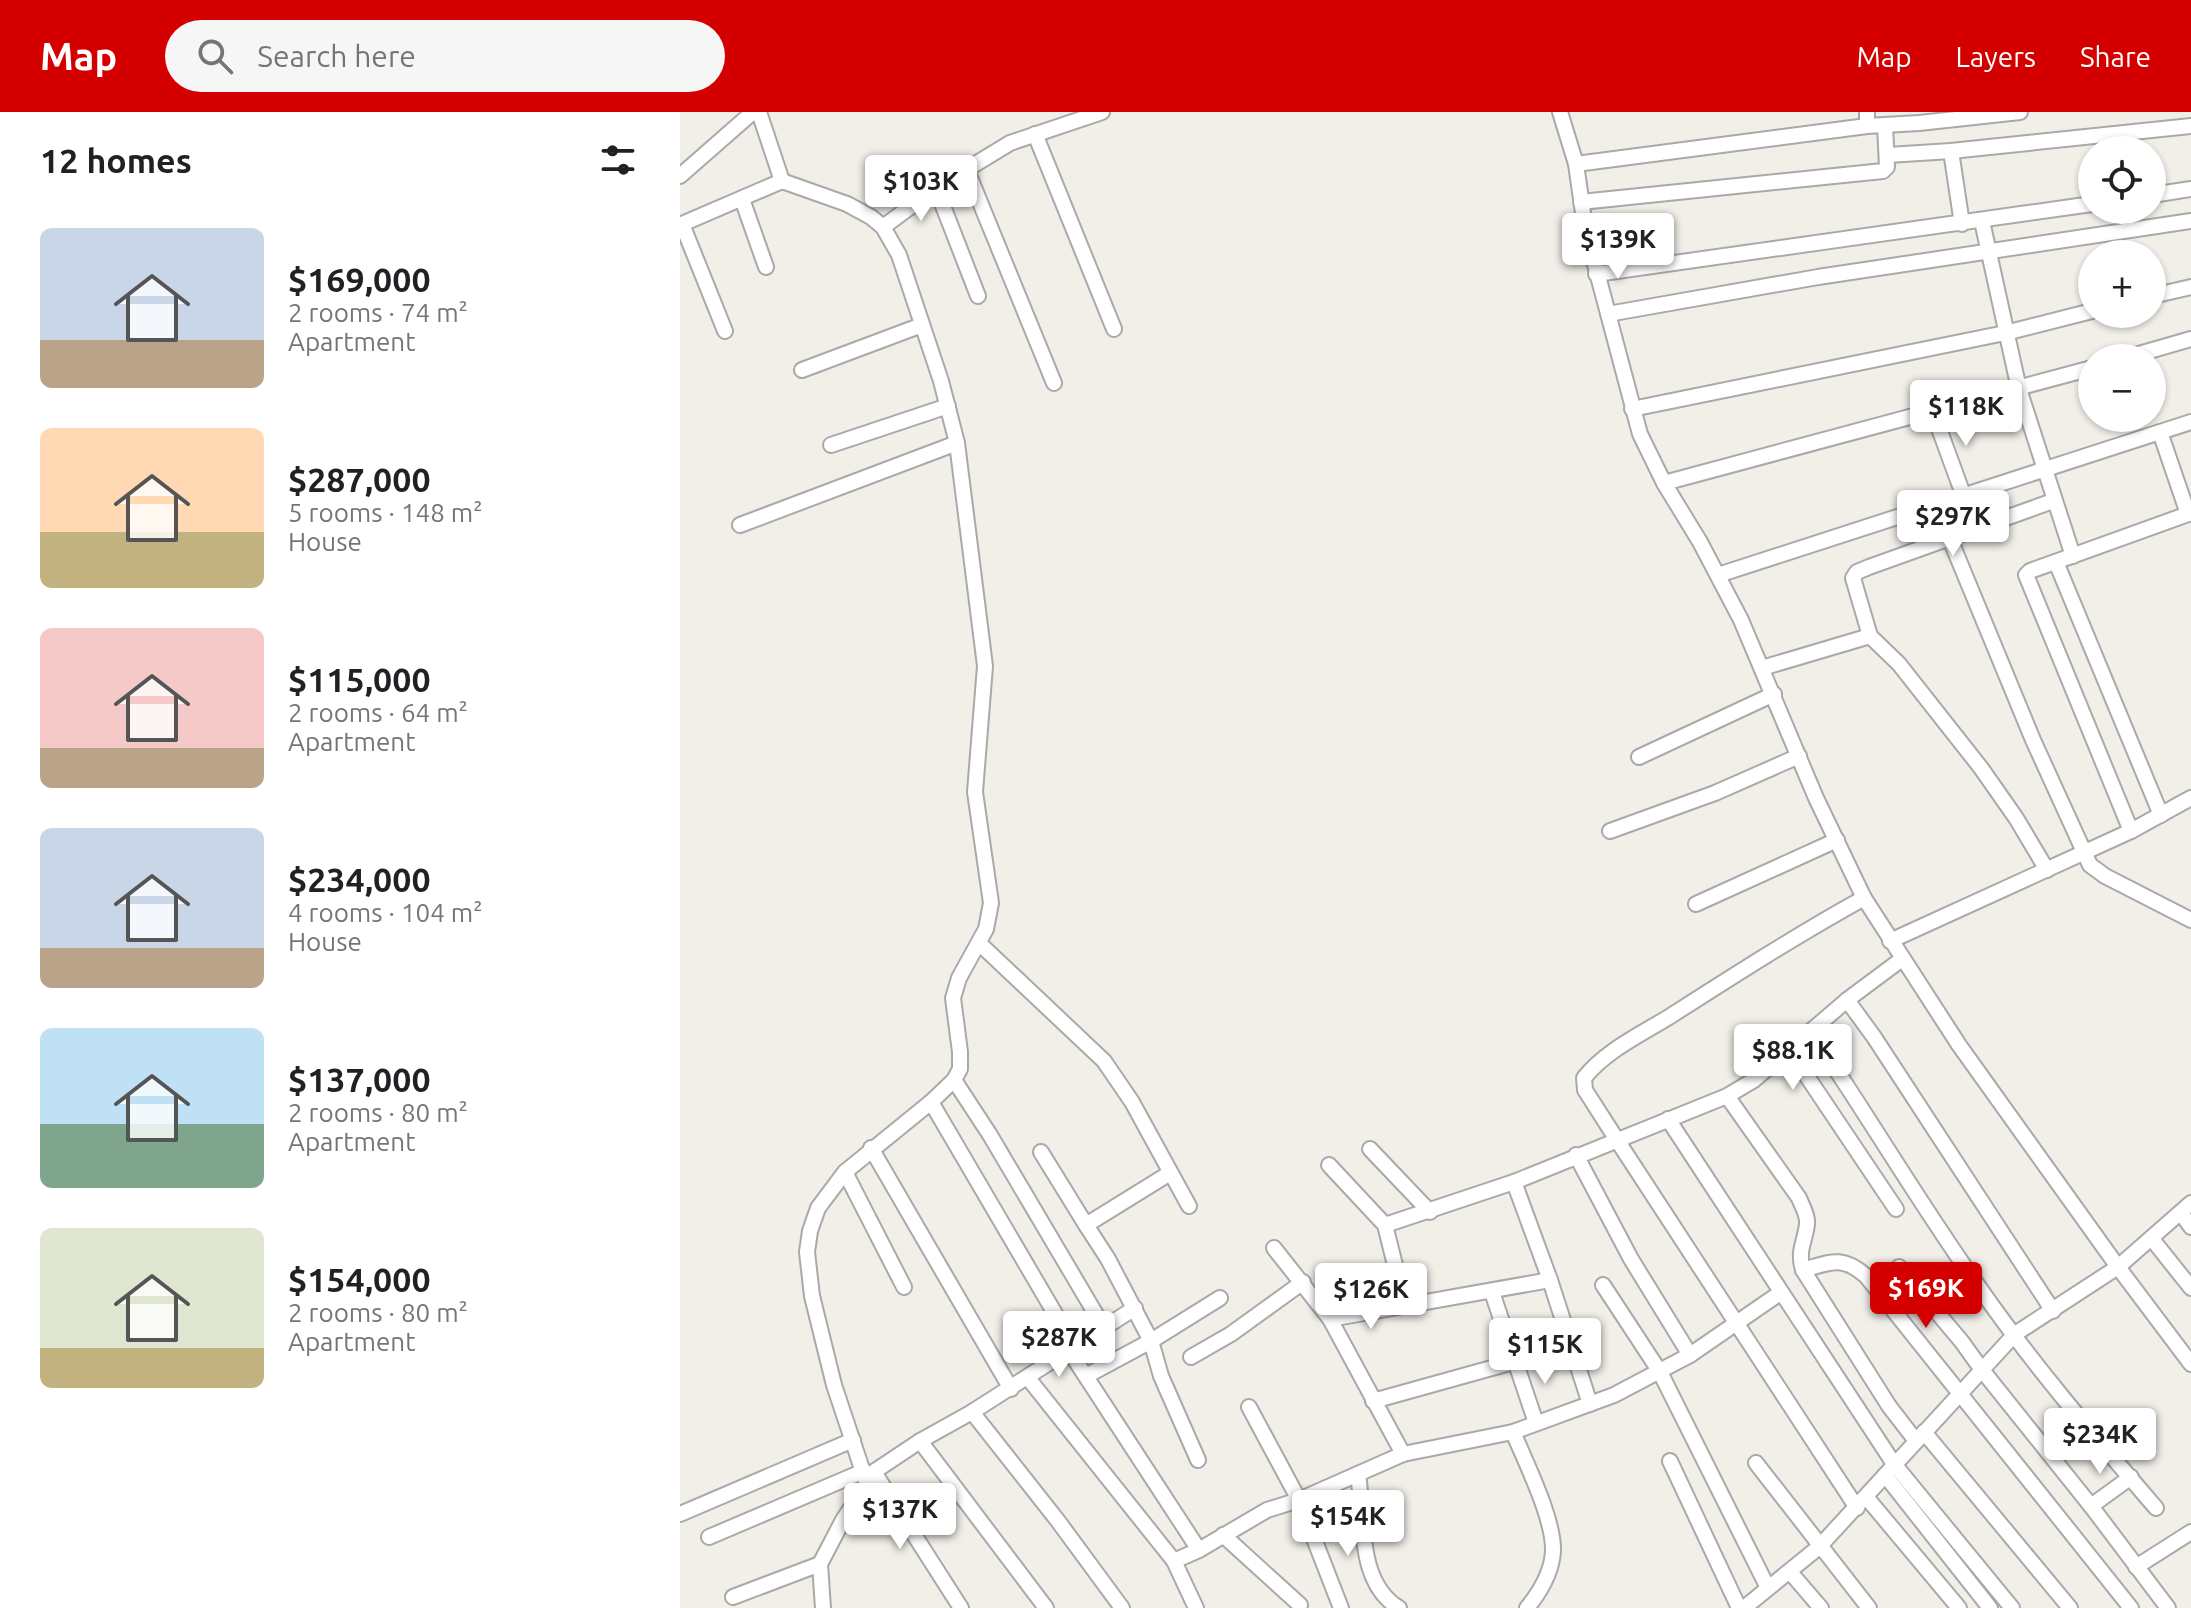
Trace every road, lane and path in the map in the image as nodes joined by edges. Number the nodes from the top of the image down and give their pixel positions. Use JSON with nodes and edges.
{"nodes":[{"id":1,"x":756,"y":112,"type":"edge"},
{"id":2,"x":1102,"y":112,"type":"edge"},
{"id":3,"x":1560,"y":112,"type":"edge"},
{"id":4,"x":2020,"y":112,"type":"edge"},
{"id":5,"x":1973,"y":115,"type":"edge"},
{"id":6,"x":1920,"y":118,"type":"edge"},
{"id":7,"x":1867,"y":119,"type":"edge"},
{"id":8,"x":1885,"y":125,"type":"junction"},
{"id":9,"x":2191,"y":126,"type":"edge"},
{"id":10,"x":1035,"y":134,"type":"junction"},
{"id":11,"x":1951,"y":151,"type":"junction"},
{"id":12,"x":1888,"y":155,"type":"junction"},
{"id":13,"x":1576,"y":164,"type":"junction"},
{"id":14,"x":966,"y":168,"type":"junction"},
{"id":15,"x":680,"y":176,"type":"edge"},
{"id":16,"x":782,"y":181,"type":"junction"},
{"id":17,"x":936,"y":188,"type":"junction"},
{"id":18,"x":2191,"y":189,"type":"edge"},
{"id":19,"x":2166,"y":193,"type":"edge"},
{"id":20,"x":742,"y":199,"type":"junction"},
{"id":21,"x":1581,"y":202,"type":"junction"},
{"id":22,"x":2078,"y":206,"type":"edge"},
{"id":23,"x":1982,"y":221,"type":"junction"},
{"id":24,"x":2191,"y":221,"type":"edge"},
{"id":25,"x":681,"y":224,"type":"edge"},
{"id":26,"x":1962,"y":224,"type":"junction"},
{"id":27,"x":883,"y":227,"type":"junction"},
{"id":28,"x":1987,"y":252,"type":"junction"},
{"id":29,"x":766,"y":267,"type":"dead end"},
{"id":30,"x":1596,"y":274,"type":"junction"},
{"id":31,"x":2191,"y":287,"type":"edge"},
{"id":32,"x":2166,"y":293,"type":"edge"},
{"id":33,"x":978,"y":296,"type":"dead end"},
{"id":34,"x":1608,"y":314,"type":"junction"},
{"id":35,"x":2078,"y":315,"type":"edge"},
{"id":36,"x":922,"y":325,"type":"junction"},
{"id":37,"x":1114,"y":329,"type":"dead end"},
{"id":38,"x":725,"y":331,"type":"dead end"},
{"id":39,"x":2005,"y":333,"type":"junction"},
{"id":40,"x":2191,"y":339,"type":"edge"},
{"id":41,"x":2166,"y":346,"type":"edge"},
{"id":42,"x":802,"y":370,"type":"dead end"},
{"id":43,"x":2078,"y":372,"type":"edge"},
{"id":44,"x":1054,"y":383,"type":"dead end"},
{"id":45,"x":2019,"y":389,"type":"junction"},
{"id":46,"x":948,"y":406,"type":"junction"},
{"id":47,"x":1632,"y":409,"type":"junction"},
{"id":48,"x":1933,"y":412,"type":"junction"},
{"id":49,"x":2191,"y":422,"type":"edge"},
{"id":50,"x":2166,"y":430,"type":"edge"},
{"id":51,"x":2160,"y":432,"type":"joint"},
{"id":52,"x":957,"y":443,"type":"junction"},
{"id":53,"x":831,"y":445,"type":"dead end"},
{"id":54,"x":2044,"y":471,"type":"junction"},
{"id":55,"x":1664,"y":483,"type":"junction"},
{"id":56,"x":1964,"y":497,"type":"junction"},
{"id":57,"x":2053,"y":501,"type":"junction"},
{"id":58,"x":2190,"y":514,"type":"edge"},
{"id":59,"x":740,"y":525,"type":"dead end"},
{"id":60,"x":1950,"y":539,"type":"junction"},
{"id":61,"x":2073,"y":556,"type":"junction"},
{"id":62,"x":2056,"y":562,"type":"junction"},
{"id":63,"x":1718,"y":575,"type":"junction"},
{"id":64,"x":1870,"y":636,"type":"junction"},
{"id":65,"x":1762,"y":668,"type":"junction"},
{"id":66,"x":1774,"y":694,"type":"junction"},
{"id":67,"x":1799,"y":756,"type":"junction"},
{"id":68,"x":1639,"y":757,"type":"dead end"},
{"id":69,"x":2191,"y":798,"type":"edge"},
{"id":70,"x":2161,"y":815,"type":"junction"},
{"id":71,"x":1610,"y":831,"type":"dead end"},
{"id":72,"x":2131,"y":831,"type":"junction"},
{"id":73,"x":1837,"y":840,"type":"junction"},
{"id":74,"x":2083,"y":852,"type":"junction"},
{"id":75,"x":2047,"y":870,"type":"junction"},
{"id":76,"x":1864,"y":898,"type":"junction"},
{"id":77,"x":1696,"y":904,"type":"dead end"},
{"id":78,"x":2191,"y":920,"type":"edge"},
{"id":79,"x":1890,"y":941,"type":"junction"},
{"id":80,"x":979,"y":943,"type":"junction"},
{"id":81,"x":1902,"y":959,"type":"junction"},
{"id":82,"x":1847,"y":1000,"type":"junction"},
{"id":83,"x":1811,"y":1032,"type":"junction"},
{"id":84,"x":1790,"y":1051,"type":"junction"},
{"id":85,"x":954,"y":1080,"type":"junction"},
{"id":86,"x":1727,"y":1096,"type":"junction"},
{"id":87,"x":931,"y":1102,"type":"junction"},
{"id":88,"x":1668,"y":1119,"type":"junction"},
{"id":89,"x":1617,"y":1140,"type":"junction"},
{"id":90,"x":871,"y":1148,"type":"junction"},
{"id":91,"x":1370,"y":1149,"type":"dead end"},
{"id":92,"x":1041,"y":1152,"type":"dead end"},
{"id":93,"x":1576,"y":1155,"type":"junction"},
{"id":94,"x":1329,"y":1165,"type":"dead end"},
{"id":95,"x":845,"y":1172,"type":"junction"},
{"id":96,"x":1170,"y":1173,"type":"junction"},
{"id":97,"x":1514,"y":1182,"type":"junction"},
{"id":98,"x":1189,"y":1206,"type":"dead end"},
{"id":99,"x":2186,"y":1208,"type":"edge"},
{"id":100,"x":1896,"y":1209,"type":"dead end"},
{"id":101,"x":1430,"y":1212,"type":"junction"},
{"id":102,"x":1086,"y":1225,"type":"junction"},
{"id":103,"x":1385,"y":1225,"type":"junction"},
{"id":104,"x":2191,"y":1227,"type":"edge"},
{"id":105,"x":2152,"y":1239,"type":"junction"},
{"id":106,"x":1274,"y":1248,"type":"dead end"},
{"id":107,"x":1899,"y":1267,"type":"dead end"},
{"id":108,"x":2118,"y":1267,"type":"junction"},
{"id":109,"x":1803,"y":1270,"type":"junction"},
{"id":110,"x":1550,"y":1280,"type":"junction"},
{"id":111,"x":1303,"y":1282,"type":"junction"},
{"id":112,"x":1603,"y":1285,"type":"dead end"},
{"id":113,"x":904,"y":1287,"type":"dead end"},
{"id":114,"x":2191,"y":1288,"type":"edge"},
{"id":115,"x":1492,"y":1292,"type":"junction"},
{"id":116,"x":1780,"y":1293,"type":"junction"},
{"id":117,"x":1220,"y":1298,"type":"dead end"},
{"id":118,"x":1405,"y":1305,"type":"junction"},
{"id":119,"x":1135,"y":1308,"type":"junction"},
{"id":120,"x":2053,"y":1311,"type":"junction"},
{"id":121,"x":1330,"y":1319,"type":"junction"},
{"id":122,"x":1735,"y":1325,"type":"junction"},
{"id":123,"x":1104,"y":1328,"type":"junction"},
{"id":124,"x":2015,"y":1334,"type":"junction"},
{"id":125,"x":1151,"y":1341,"type":"junction"},
{"id":126,"x":1071,"y":1348,"type":"junction"},
{"id":127,"x":1690,"y":1355,"type":"junction"},
{"id":128,"x":1191,"y":1357,"type":"dead end"},
{"id":129,"x":1517,"y":1361,"type":"junction"},
{"id":130,"x":2191,"y":1364,"type":"edge"},
{"id":131,"x":1982,"y":1370,"type":"junction"},
{"id":132,"x":1660,"y":1372,"type":"junction"},
{"id":133,"x":1086,"y":1376,"type":"junction"},
{"id":134,"x":1028,"y":1378,"type":"junction"},
{"id":135,"x":1011,"y":1389,"type":"junction"},
{"id":136,"x":1958,"y":1394,"type":"junction"},
{"id":137,"x":1373,"y":1401,"type":"junction"},
{"id":138,"x":1590,"y":1404,"type":"junction"},
{"id":139,"x":1249,"y":1407,"type":"dead end"},
{"id":140,"x":972,"y":1412,"type":"junction"},
{"id":141,"x":1536,"y":1423,"type":"junction"},
{"id":142,"x":1513,"y":1432,"type":"junction"},
{"id":143,"x":1920,"y":1436,"type":"junction"},
{"id":144,"x":853,"y":1440,"type":"junction"},
{"id":145,"x":920,"y":1441,"type":"junction"},
{"id":146,"x":1403,"y":1454,"type":"junction"},
{"id":147,"x":1198,"y":1460,"type":"dead end"},
{"id":148,"x":1670,"y":1461,"type":"dead end"},
{"id":149,"x":1756,"y":1463,"type":"dead end"},
{"id":150,"x":1890,"y":1470,"type":"junction"},
{"id":151,"x":868,"y":1473,"type":"junction"},
{"id":152,"x":1358,"y":1474,"type":"junction"},
{"id":153,"x":2131,"y":1477,"type":"junction"},
{"id":154,"x":1299,"y":1500,"type":"junction"},
{"id":155,"x":1862,"y":1503,"type":"junction"},
{"id":156,"x":2091,"y":1506,"type":"junction"},
{"id":157,"x":2156,"y":1508,"type":"dead end"},
{"id":158,"x":680,"y":1514,"type":"edge"},
{"id":159,"x":2191,"y":1532,"type":"edge"},
{"id":160,"x":1223,"y":1535,"type":"junction"},
{"id":161,"x":709,"y":1537,"type":"dead end"},
{"id":162,"x":1819,"y":1547,"type":"junction"},
{"id":163,"x":1199,"y":1550,"type":"junction"},
{"id":164,"x":1174,"y":1561,"type":"junction"},
{"id":165,"x":820,"y":1564,"type":"junction"},
{"id":166,"x":2136,"y":1567,"type":"junction"},
{"id":167,"x":1790,"y":1572,"type":"junction"},
{"id":168,"x":1768,"y":1588,"type":"junction"},
{"id":169,"x":733,"y":1597,"type":"dead end"},
{"id":170,"x":1300,"y":1605,"type":"dead end"},
{"id":171,"x":823,"y":1608,"type":"edge"},
{"id":172,"x":961,"y":1608,"type":"edge"},
{"id":173,"x":1046,"y":1608,"type":"edge"},
{"id":174,"x":1122,"y":1608,"type":"edge"},
{"id":175,"x":1196,"y":1608,"type":"edge"},
{"id":176,"x":1341,"y":1608,"type":"edge"},
{"id":177,"x":1399,"y":1608,"type":"edge"},
{"id":178,"x":1527,"y":1608,"type":"edge"},
{"id":179,"x":1742,"y":1608,"type":"edge"},
{"id":180,"x":1821,"y":1608,"type":"edge"},
{"id":181,"x":1869,"y":1608,"type":"edge"},
{"id":182,"x":1959,"y":1608,"type":"edge"},
{"id":183,"x":1990,"y":1608,"type":"edge"},
{"id":184,"x":2012,"y":1608,"type":"edge"},
{"id":185,"x":2070,"y":1608,"type":"edge"},
{"id":186,"x":2131,"y":1608,"type":"edge"},
{"id":187,"x":2168,"y":1608,"type":"edge"}],
"edges":[{"from":1,"to":15,"type":"street"},
{"from":1,"to":16,"type":"street"},
{"from":2,"to":10,"type":"street"},
{"from":3,"to":13,"type":"street"},
{"from":4,"to":5,"type":"street"},
{"from":5,"to":6,"type":"street"},
{"from":6,"to":8,"type":"street"},
{"from":7,"to":8,"type":"street"},
{"from":7,"to":13,"type":"street"},
{"from":8,"to":12,"type":"street"},
{"from":9,"to":11,"type":"street"},
{"from":10,"to":14,"type":"street"},
{"from":10,"to":37,"type":"street"},
{"from":11,"to":12,"type":"street"},
{"from":11,"to":26,"type":"street"},
{"from":12,"to":21,"type":"street"},
{"from":13,"to":21,"type":"street"},
{"from":14,"to":17,"type":"street"},
{"from":14,"to":44,"type":"street"},
{"from":16,"to":20,"type":"street"},
{"from":16,"to":27,"type":"street"},
{"from":17,"to":27,"type":"street"},
{"from":17,"to":33,"type":"street"},
{"from":18,"to":19,"type":"street"},
{"from":20,"to":25,"type":"street"},
{"from":20,"to":29,"type":"street"},
{"from":21,"to":30,"type":"street"},
{"from":22,"to":23,"type":"street"},
{"from":23,"to":26,"type":"street"},
{"from":23,"to":28,"type":"street"},
{"from":24,"to":28,"type":"street"},
{"from":25,"to":38,"type":"street"},
{"from":26,"to":30,"type":"street"},
{"from":27,"to":36,"type":"street"},
{"from":28,"to":34,"type":"street"},
{"from":28,"to":39,"type":"street"},
{"from":30,"to":34,"type":"street"},
{"from":31,"to":32,"type":"street"},
{"from":34,"to":47,"type":"street"},
{"from":35,"to":39,"type":"street"},
{"from":36,"to":42,"type":"street"},
{"from":36,"to":46,"type":"street"},
{"from":39,"to":45,"type":"street"},
{"from":39,"to":47,"type":"street"},
{"from":40,"to":41,"type":"street"},
{"from":43,"to":45,"type":"street"},
{"from":45,"to":48,"type":"street"},
{"from":45,"to":54,"type":"street"},
{"from":46,"to":52,"type":"street"},
{"from":46,"to":53,"type":"street"},
{"from":47,"to":55,"type":"street"},
{"from":48,"to":55,"type":"street"},
{"from":48,"to":56,"type":"street"},
{"from":49,"to":50,"type":"street"},
{"from":51,"to":54,"type":"street"},
{"from":51,"to":58,"type":"street"},
{"from":52,"to":59,"type":"street"},
{"from":52,"to":80,"type":"street"},
{"from":54,"to":56,"type":"street"},
{"from":54,"to":57,"type":"street"},
{"from":55,"to":63,"type":"street"},
{"from":56,"to":63,"type":"street"},
{"from":57,"to":60,"type":"street"},
{"from":57,"to":61,"type":"street"},
{"from":58,"to":61,"type":"street"},
{"from":60,"to":64,"type":"street"},
{"from":60,"to":74,"type":"street"},
{"from":61,"to":62,"type":"street"},
{"from":62,"to":70,"type":"street"},
{"from":62,"to":72,"type":"street"},
{"from":63,"to":65,"type":"street"},
{"from":64,"to":65,"type":"street"},
{"from":64,"to":75,"type":"street"},
{"from":65,"to":66,"type":"street"},
{"from":66,"to":67,"type":"street"},
{"from":66,"to":68,"type":"street"},
{"from":67,"to":71,"type":"street"},
{"from":67,"to":73,"type":"street"},
{"from":69,"to":70,"type":"street"},
{"from":70,"to":72,"type":"street"},
{"from":72,"to":74,"type":"street"},
{"from":73,"to":76,"type":"street"},
{"from":73,"to":77,"type":"street"},
{"from":74,"to":75,"type":"street"},
{"from":74,"to":78,"type":"street"},
{"from":75,"to":79,"type":"street"},
{"from":76,"to":79,"type":"street"},
{"from":76,"to":89,"type":"street"},
{"from":79,"to":81,"type":"street"},
{"from":80,"to":85,"type":"street"},
{"from":80,"to":96,"type":"street"},
{"from":81,"to":82,"type":"street"},
{"from":81,"to":108,"type":"street"},
{"from":82,"to":83,"type":"street"},
{"from":82,"to":120,"type":"street"},
{"from":83,"to":84,"type":"street"},
{"from":83,"to":124,"type":"street"},
{"from":84,"to":86,"type":"street"},
{"from":84,"to":100,"type":"street"},
{"from":85,"to":87,"type":"street"},
{"from":85,"to":123,"type":"street"},
{"from":86,"to":88,"type":"street"},
{"from":86,"to":109,"type":"street"},
{"from":87,"to":90,"type":"street"},
{"from":87,"to":126,"type":"street"},
{"from":88,"to":89,"type":"street"},
{"from":88,"to":116,"type":"street"},
{"from":89,"to":93,"type":"street"},
{"from":89,"to":122,"type":"street"},
{"from":90,"to":95,"type":"street"},
{"from":90,"to":135,"type":"street"},
{"from":91,"to":101,"type":"street"},
{"from":92,"to":102,"type":"street"},
{"from":93,"to":97,"type":"street"},
{"from":93,"to":127,"type":"street"},
{"from":94,"to":103,"type":"street"},
{"from":95,"to":113,"type":"street"},
{"from":95,"to":144,"type":"street"},
{"from":96,"to":98,"type":"street"},
{"from":96,"to":102,"type":"street"},
{"from":97,"to":101,"type":"street"},
{"from":97,"to":110,"type":"street"},
{"from":99,"to":104,"type":"street"},
{"from":99,"to":105,"type":"street"},
{"from":101,"to":103,"type":"street"},
{"from":102,"to":119,"type":"street"},
{"from":103,"to":118,"type":"street"},
{"from":105,"to":108,"type":"street"},
{"from":105,"to":114,"type":"street"},
{"from":106,"to":111,"type":"street"},
{"from":107,"to":131,"type":"street"},
{"from":108,"to":120,"type":"street"},
{"from":108,"to":130,"type":"street"},
{"from":109,"to":136,"type":"street"},
{"from":109,"to":143,"type":"street"},
{"from":110,"to":115,"type":"street"},
{"from":110,"to":138,"type":"street"},
{"from":111,"to":121,"type":"street"},
{"from":111,"to":128,"type":"street"},
{"from":112,"to":132,"type":"street"},
{"from":115,"to":118,"type":"street"},
{"from":115,"to":129,"type":"street"},
{"from":116,"to":122,"type":"street"},
{"from":116,"to":150,"type":"street"},
{"from":117,"to":125,"type":"street"},
{"from":118,"to":121,"type":"street"},
{"from":119,"to":123,"type":"street"},
{"from":119,"to":125,"type":"street"},
{"from":120,"to":124,"type":"street"},
{"from":121,"to":137,"type":"street"},
{"from":122,"to":127,"type":"street"},
{"from":122,"to":155,"type":"street"},
{"from":123,"to":126,"type":"street"},
{"from":124,"to":131,"type":"street"},
{"from":124,"to":153,"type":"street"},
{"from":125,"to":133,"type":"street"},
{"from":125,"to":147,"type":"street"},
{"from":126,"to":133,"type":"street"},
{"from":126,"to":134,"type":"street"},
{"from":127,"to":132,"type":"street"},
{"from":129,"to":137,"type":"street"},
{"from":129,"to":141,"type":"street"},
{"from":131,"to":136,"type":"street"},
{"from":131,"to":156,"type":"street"},
{"from":132,"to":138,"type":"street"},
{"from":132,"to":168,"type":"street"},
{"from":133,"to":163,"type":"street"},
{"from":134,"to":135,"type":"street"},
{"from":134,"to":164,"type":"street"},
{"from":135,"to":140,"type":"street"},
{"from":136,"to":143,"type":"street"},
{"from":136,"to":186,"type":"street"},
{"from":137,"to":146,"type":"street"},
{"from":138,"to":141,"type":"street"},
{"from":139,"to":154,"type":"street"},
{"from":140,"to":145,"type":"street"},
{"from":140,"to":174,"type":"street"},
{"from":141,"to":142,"type":"street"},
{"from":142,"to":146,"type":"street"},
{"from":142,"to":178,"type":"street"},
{"from":143,"to":150,"type":"street"},
{"from":143,"to":185,"type":"street"},
{"from":144,"to":151,"type":"street"},
{"from":144,"to":158,"type":"street"},
{"from":145,"to":151,"type":"street"},
{"from":145,"to":173,"type":"street"},
{"from":146,"to":152,"type":"street"},
{"from":148,"to":179,"type":"street"},
{"from":149,"to":162,"type":"street"},
{"from":150,"to":155,"type":"street"},
{"from":150,"to":183,"type":"street"},
{"from":150,"to":184,"type":"street"},
{"from":151,"to":161,"type":"street"},
{"from":151,"to":165,"type":"street"},
{"from":151,"to":172,"type":"street"},
{"from":152,"to":154,"type":"street"},
{"from":152,"to":177,"type":"street"},
{"from":153,"to":156,"type":"street"},
{"from":153,"to":157,"type":"street"},
{"from":154,"to":160,"type":"street"},
{"from":154,"to":176,"type":"street"},
{"from":155,"to":162,"type":"street"},
{"from":155,"to":182,"type":"street"},
{"from":156,"to":166,"type":"street"},
{"from":159,"to":166,"type":"street"},
{"from":160,"to":163,"type":"street"},
{"from":160,"to":170,"type":"street"},
{"from":162,"to":167,"type":"street"},
{"from":162,"to":181,"type":"street"},
{"from":163,"to":164,"type":"street"},
{"from":164,"to":175,"type":"street"},
{"from":165,"to":169,"type":"street"},
{"from":165,"to":171,"type":"street"},
{"from":166,"to":187,"type":"street"},
{"from":167,"to":168,"type":"street"},
{"from":167,"to":180,"type":"street"},
{"from":168,"to":179,"type":"street"}]}
